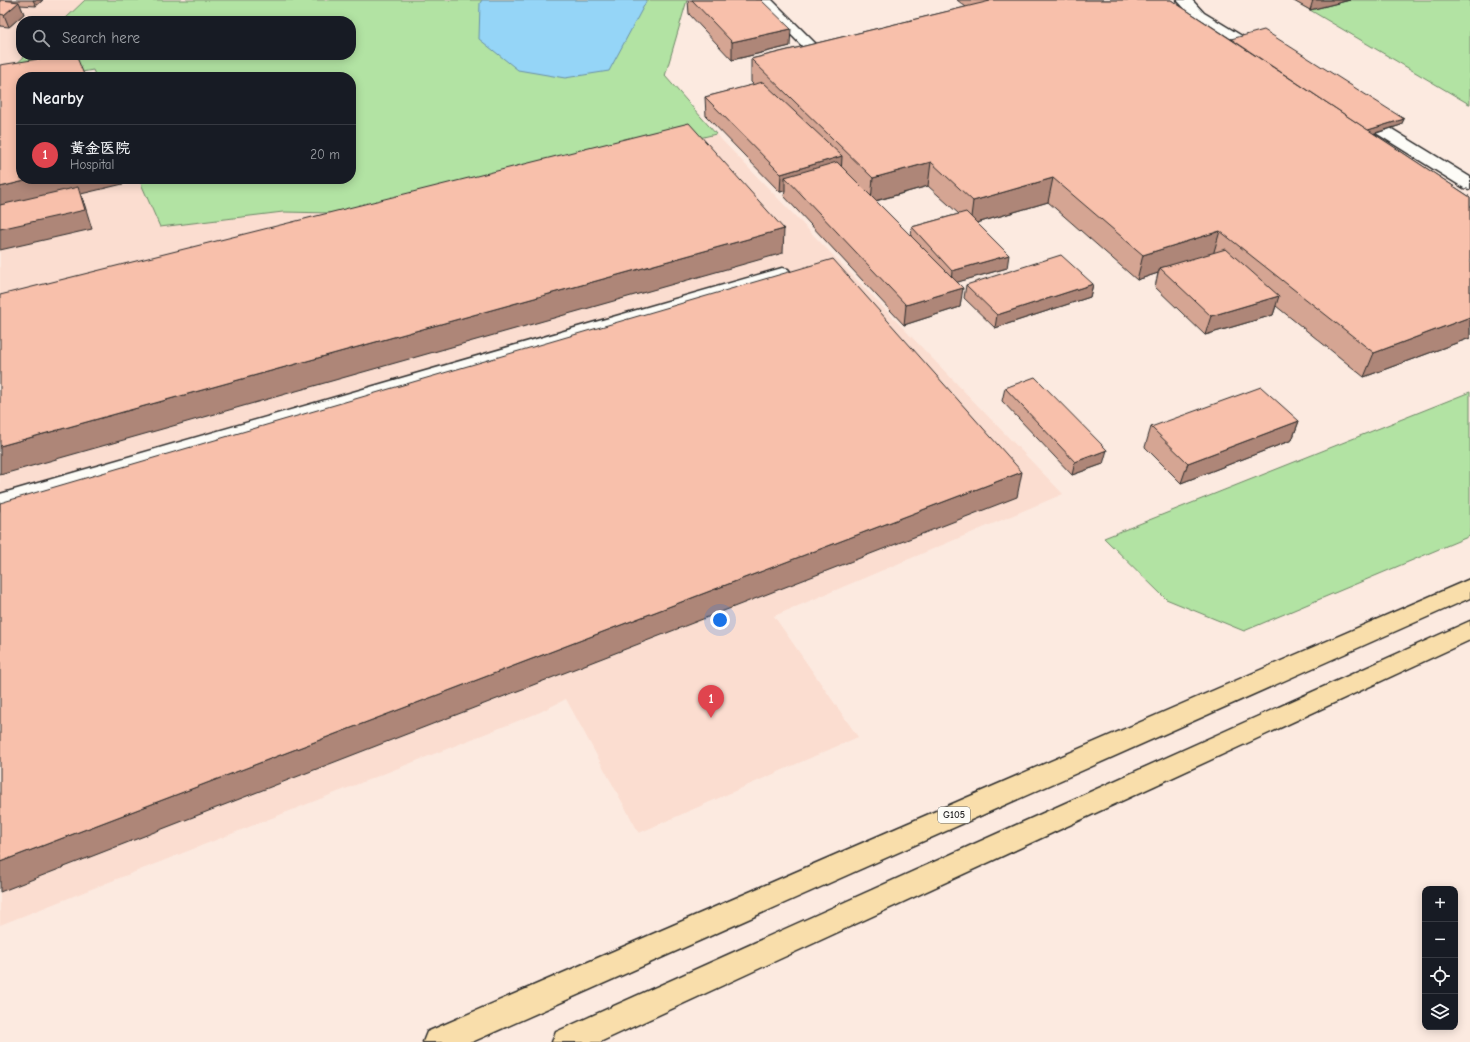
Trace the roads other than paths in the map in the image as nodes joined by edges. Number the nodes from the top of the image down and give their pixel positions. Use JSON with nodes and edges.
{"nodes":[{"id":1,"x":764,"y":0,"type":"edge"},
{"id":2,"x":1184,"y":0,"type":"edge"},
{"id":3,"x":814,"y":50,"type":"edge"},
{"id":4,"x":1271,"y":61,"type":"edge"},
{"id":5,"x":1345,"y":107,"type":"edge"},
{"id":6,"x":1470,"y":184,"type":"edge"},
{"id":7,"x":782,"y":273,"type":"edge"},
{"id":8,"x":0,"y":502,"type":"edge"},
{"id":9,"x":1470,"y":588,"type":"edge"},
{"id":10,"x":1470,"y":630,"type":"edge"},
{"id":11,"x":438,"y":1042,"type":"edge"},
{"id":12,"x":568,"y":1042,"type":"edge"}],
"edges":[{"from":1,"to":3,"type":"street"},
{"from":2,"to":4,"type":"street"},
{"from":5,"to":6,"type":"street"},
{"from":7,"to":8,"type":"street"},
{"from":9,"to":11,"type":"highway","number":"G105"},
{"from":10,"to":12,"type":"highway"}]}
